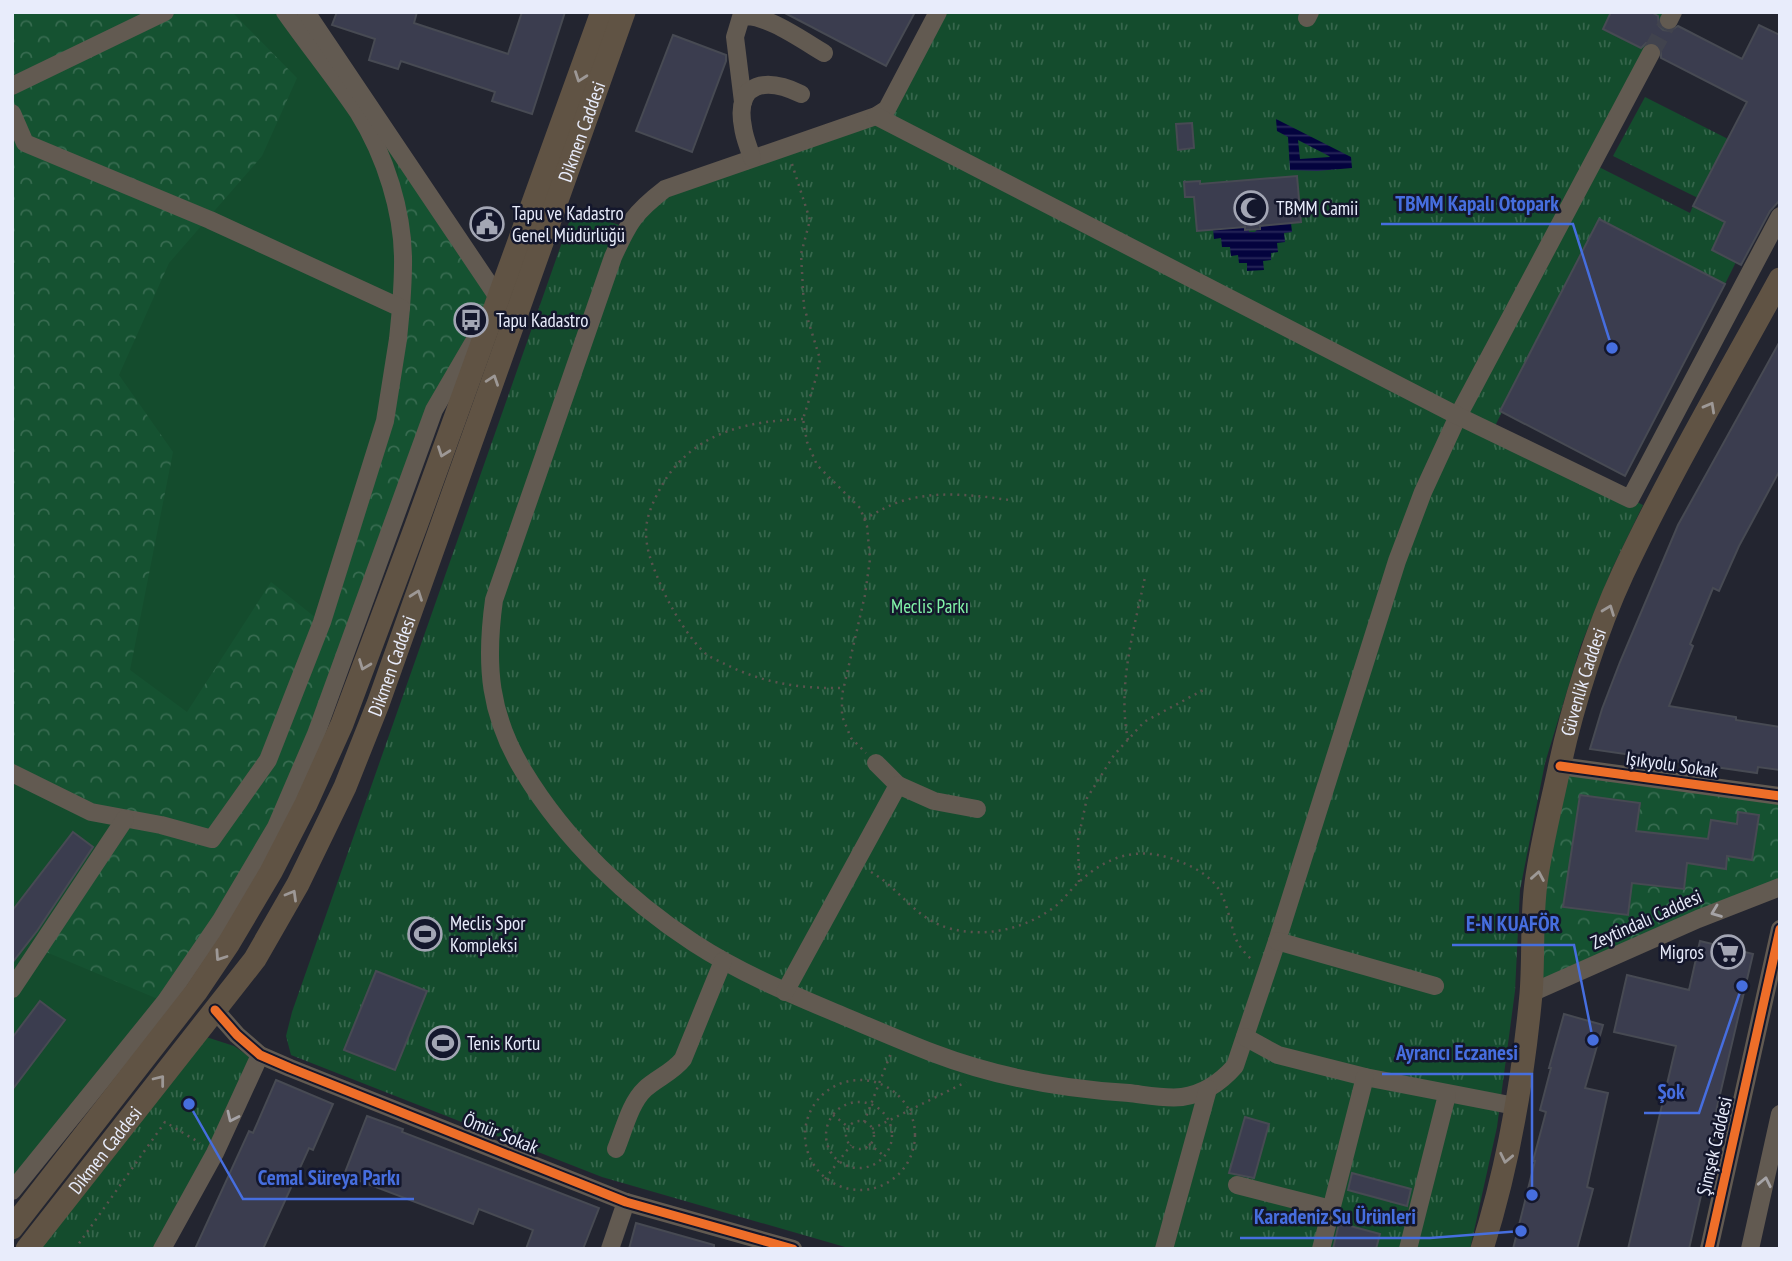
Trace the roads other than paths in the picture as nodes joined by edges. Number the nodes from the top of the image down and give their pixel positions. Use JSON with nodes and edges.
{"nodes":[{"id":1,"x":165,"y":12,"type":"edge"},
{"id":2,"x":285,"y":12,"type":"edge"},
{"id":3,"x":306,"y":12,"type":"edge"},
{"id":4,"x":602,"y":12,"type":"edge"},
{"id":5,"x":624,"y":12,"type":"edge"},
{"id":6,"x":938,"y":12,"type":"edge"},
{"id":7,"x":824,"y":53,"type":"dead end"},
{"id":8,"x":1651,"y":53,"type":"tunnel mouth"},
{"id":9,"x":12,"y":86,"type":"edge"},
{"id":10,"x":801,"y":94,"type":"dead end"},
{"id":11,"x":743,"y":102,"type":"junction"},
{"id":12,"x":876,"y":116,"type":"junction"},
{"id":13,"x":13,"y":122,"type":"edge"},
{"id":14,"x":752,"y":158,"type":"junction"},
{"id":15,"x":1780,"y":216,"type":"edge"},
{"id":16,"x":1780,"y":279,"type":"edge"},
{"id":17,"x":499,"y":299,"type":"junction"},
{"id":18,"x":401,"y":307,"type":"junction"},
{"id":19,"x":1458,"y":416,"type":"junction"},
{"id":20,"x":876,"y":763,"type":"road end"},
{"id":21,"x":1560,"y":766,"type":"junction"},
{"id":22,"x":12,"y":772,"type":"edge"},
{"id":23,"x":898,"y":785,"type":"junction"},
{"id":24,"x":1780,"y":796,"type":"edge"},
{"id":25,"x":977,"y":809,"type":"dead end"},
{"id":26,"x":125,"y":818,"type":"junction"},
{"id":27,"x":1779,"y":891,"type":"edge"},
{"id":28,"x":1780,"y":929,"type":"edge"},
{"id":29,"x":1277,"y":941,"type":"junction"},
{"id":30,"x":723,"y":961,"type":"junction"},
{"id":31,"x":1435,"y":986,"type":"dead end"},
{"id":32,"x":12,"y":989,"type":"edge"},
{"id":33,"x":196,"y":992,"type":"junction"},
{"id":34,"x":785,"y":992,"type":"junction"},
{"id":35,"x":1531,"y":993,"type":"junction"},
{"id":36,"x":215,"y":1010,"type":"junction"},
{"id":37,"x":1245,"y":1037,"type":"junction"},
{"id":38,"x":260,"y":1055,"type":"junction"},
{"id":39,"x":1365,"y":1077,"type":"junction"},
{"id":40,"x":1208,"y":1089,"type":"junction"},
{"id":41,"x":1447,"y":1095,"type":"junction"},
{"id":42,"x":1516,"y":1106,"type":"junction"},
{"id":43,"x":1780,"y":1114,"type":"edge"},
{"id":44,"x":616,"y":1149,"type":"dead end"},
{"id":45,"x":1237,"y":1185,"type":"dead end"},
{"id":46,"x":12,"y":1191,"type":"edge"},
{"id":47,"x":626,"y":1202,"type":"junction"},
{"id":48,"x":1331,"y":1209,"type":"junction"},
{"id":49,"x":12,"y":1228,"type":"edge"},
{"id":50,"x":27,"y":1249,"type":"edge"},
{"id":51,"x":162,"y":1249,"type":"edge"},
{"id":52,"x":610,"y":1249,"type":"edge"},
{"id":53,"x":793,"y":1249,"type":"edge"},
{"id":54,"x":1164,"y":1249,"type":"edge"},
{"id":55,"x":1321,"y":1249,"type":"edge"},
{"id":56,"x":1408,"y":1249,"type":"edge"},
{"id":57,"x":1482,"y":1249,"type":"edge"},
{"id":58,"x":1709,"y":1249,"type":"edge"},
{"id":59,"x":1750,"y":1249,"type":"edge"}],
"edges":[{"from":1,"to":9,"type":"street"},
{"from":2,"to":18,"type":"street"},
{"from":3,"to":17,"type":"street"},
{"from":4,"to":17,"type":"main road","name":"Dikmen Caddesi","one_way":true},
{"from":36,"to":5,"type":"main road","name":"Dikmen Caddesi","one_way":true},
{"from":6,"to":12,"type":"street"},
{"from":7,"to":11,"type":"street"},
{"from":8,"to":19,"type":"street"},
{"from":10,"to":11,"type":"street"},
{"from":11,"to":14,"type":"street"},
{"from":12,"to":14,"type":"street"},
{"from":12,"to":19,"type":"street"},
{"from":13,"to":18,"type":"street"},
{"from":14,"to":30,"type":"street"},
{"from":15,"to":19,"type":"street"},
{"from":21,"to":16,"type":"main road","name":"Güvenlik Caddesi","one_way":true},
{"from":17,"to":33,"type":"main road","name":"Dikmen Caddesi","one_way":true},
{"from":17,"to":46,"type":"street"},
{"from":18,"to":26,"type":"street"},
{"from":19,"to":29,"type":"street"},
{"from":20,"to":23,"type":"street"},
{"from":21,"to":24,"type":"street","name":"Işıkyolu Sokak"},
{"from":35,"to":21,"type":"main road","name":"Güvenlik Caddesi","one_way":true},
{"from":22,"to":26,"type":"street"},
{"from":23,"to":25,"type":"street"},
{"from":23,"to":34,"type":"street"},
{"from":26,"to":32,"type":"street"},
{"from":27,"to":35,"type":"street","name":"Zeytindalı Caddesi","one_way":true},
{"from":28,"to":58,"type":"street","name":"Şimşek Caddesi"},
{"from":29,"to":31,"type":"street"},
{"from":29,"to":37,"type":"street"},
{"from":30,"to":34,"type":"street"},
{"from":30,"to":44,"type":"street"},
{"from":33,"to":36,"type":"main road"},
{"from":33,"to":49,"type":"main road","name":"Dikmen Caddesi"},
{"from":34,"to":40,"type":"street"},
{"from":35,"to":42,"type":"main road","name":"Güvenlik Caddesi"},
{"from":36,"to":38,"type":"street","name":"Ömür Sokak"},
{"from":50,"to":36,"type":"main road","name":"Dikmen Caddesi","one_way":true},
{"from":37,"to":39,"type":"street"},
{"from":37,"to":40,"type":"street"},
{"from":38,"to":47,"type":"street","name":"Ömür Sokak"},
{"from":38,"to":51,"type":"street","one_way":true},
{"from":39,"to":41,"type":"street"},
{"from":39,"to":48,"type":"street"},
{"from":40,"to":54,"type":"street"},
{"from":41,"to":42,"type":"street"},
{"from":41,"to":56,"type":"street"},
{"from":42,"to":57,"type":"main road","name":"Güvenlik Caddesi","one_way":true},
{"from":59,"to":43,"type":"street","one_way":true},
{"from":45,"to":48,"type":"street"},
{"from":47,"to":52,"type":"street"},
{"from":47,"to":53,"type":"street","name":"Ömür Sokak"},
{"from":48,"to":55,"type":"street"}]}
